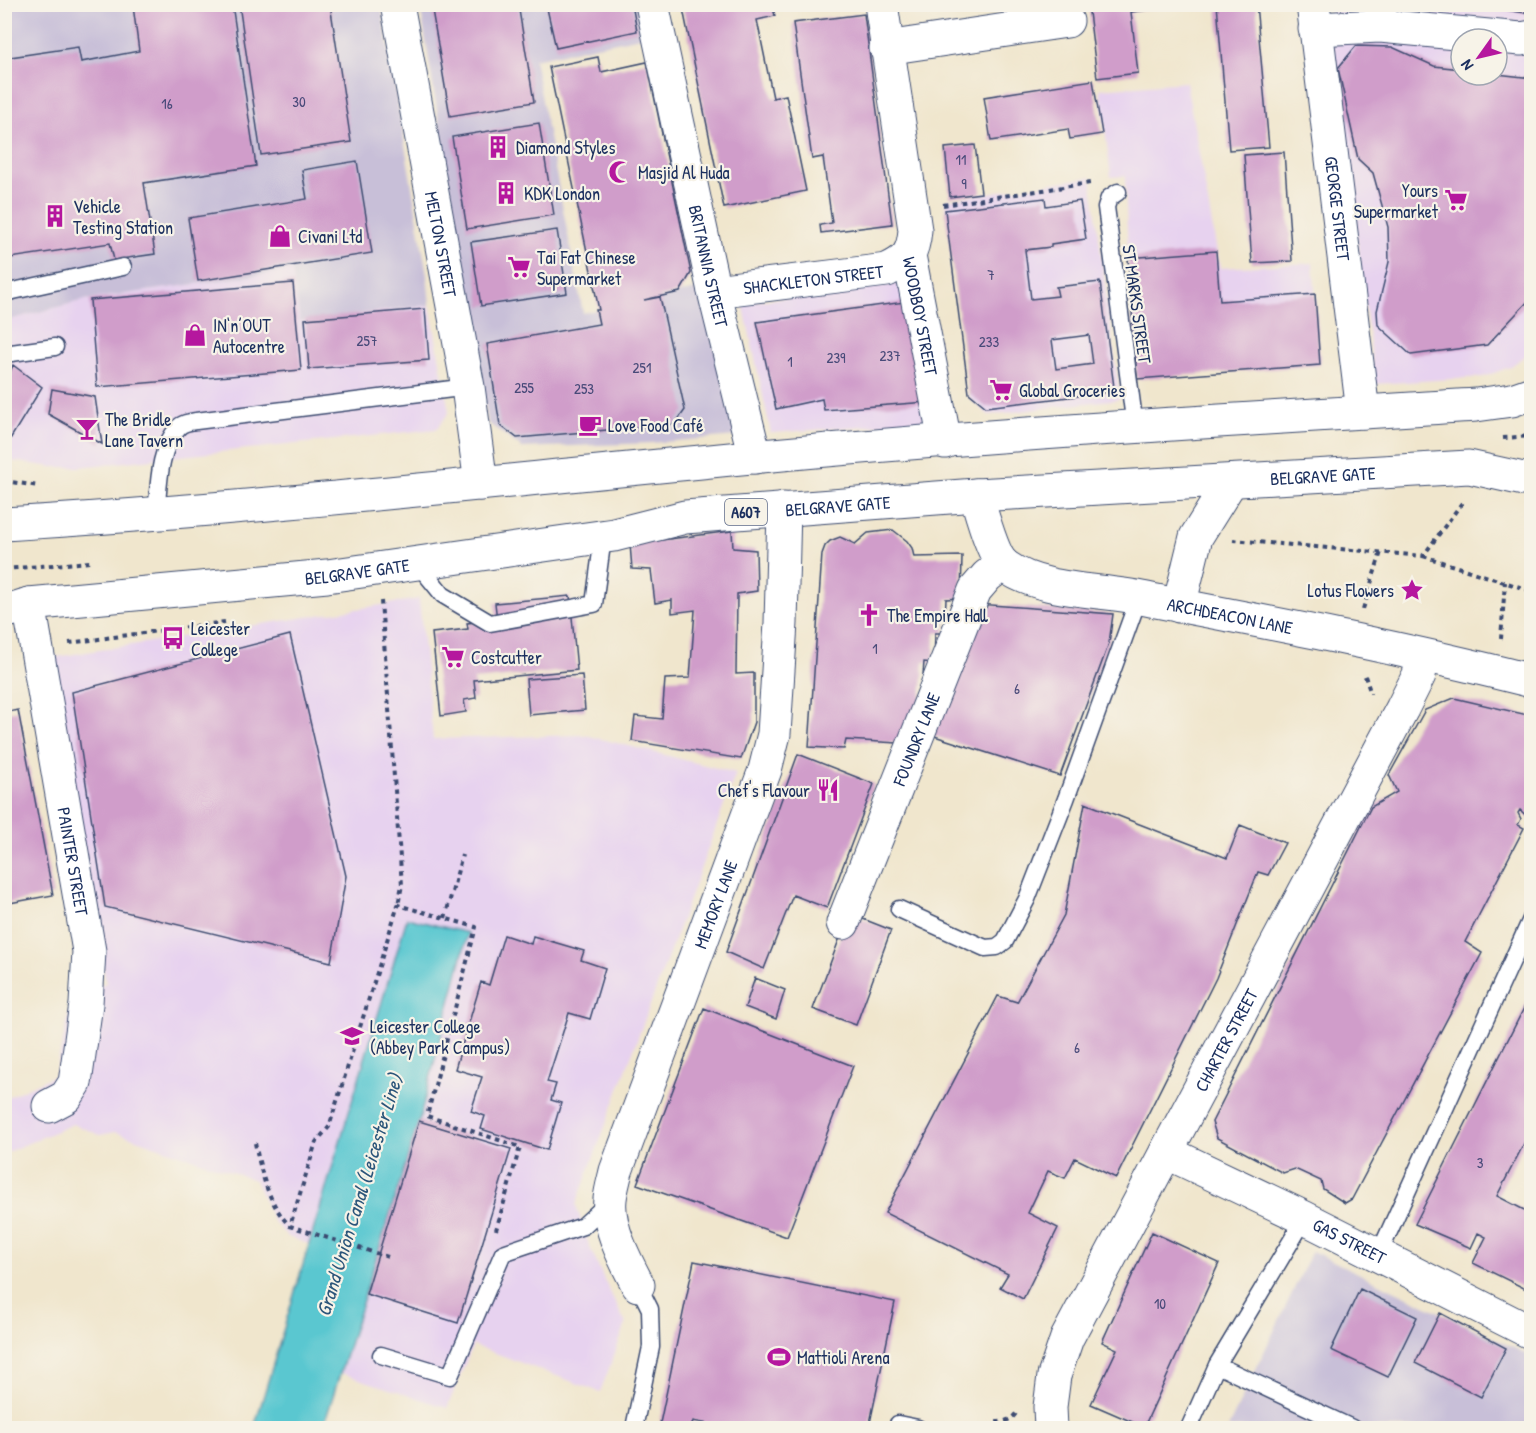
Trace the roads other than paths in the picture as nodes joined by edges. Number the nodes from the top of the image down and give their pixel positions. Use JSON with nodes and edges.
{"nodes":[{"id":1,"x":397,"y":4,"type":"edge"},
{"id":2,"x":652,"y":4,"type":"edge"},
{"id":3,"x":880,"y":4,"type":"edge"},
{"id":4,"x":1314,"y":17,"type":"edge"},
{"id":5,"x":1066,"y":21,"type":"dead end"},
{"id":6,"x":1532,"y":37,"type":"edge"},
{"id":7,"x":886,"y":48,"type":"junction"},
{"id":8,"x":1113,"y":195,"type":"road end"},
{"id":9,"x":909,"y":255,"type":"junction"},
{"id":10,"x":123,"y":267,"type":"dead end"},
{"id":11,"x":714,"y":291,"type":"junction"},
{"id":12,"x":4,"y":293,"type":"edge"},
{"id":13,"x":55,"y":347,"type":"dead end"},
{"id":14,"x":4,"y":354,"type":"edge"},
{"id":15,"x":468,"y":387,"type":"junction"},
{"id":16,"x":1532,"y":393,"type":"edge"},
{"id":17,"x":1363,"y":412,"type":"junction"},
{"id":18,"x":1135,"y":427,"type":"junction"},
{"id":19,"x":945,"y":442,"type":"junction"},
{"id":20,"x":755,"y":457,"type":"junction"},
{"id":21,"x":1231,"y":481,"type":"junction"},
{"id":22,"x":1532,"y":481,"type":"edge"},
{"id":23,"x":481,"y":484,"type":"junction"},
{"id":24,"x":976,"y":495,"type":"junction"},
{"id":25,"x":784,"y":509,"type":"junction"},
{"id":26,"x":156,"y":515,"type":"junction"},
{"id":27,"x":4,"y":524,"type":"edge"},
{"id":28,"x":603,"y":537,"type":"junction"},
{"id":29,"x":417,"y":563,"type":"junction"},
{"id":30,"x":1003,"y":564,"type":"junction"},
{"id":31,"x":1139,"y":597,"type":"junction"},
{"id":32,"x":1179,"y":606,"type":"junction"},
{"id":33,"x":17,"y":608,"type":"edge"},
{"id":34,"x":1423,"y":656,"type":"junction"},
{"id":35,"x":1532,"y":681,"type":"edge"},
{"id":36,"x":899,"y":909,"type":"dead end"},
{"id":37,"x":1532,"y":917,"type":"edge"},
{"id":38,"x":843,"y":923,"type":"dead end"},
{"id":39,"x":49,"y":1106,"type":"dead end"},
{"id":40,"x":1166,"y":1152,"type":"junction"},
{"id":41,"x":610,"y":1202,"type":"junction"},
{"id":42,"x":1305,"y":1218,"type":"junction"},
{"id":43,"x":1378,"y":1256,"type":"junction"},
{"id":44,"x":638,"y":1286,"type":"joint"},
{"id":45,"x":1532,"y":1333,"type":"edge"},
{"id":46,"x":381,"y":1355,"type":"dead end"},
{"id":47,"x":1217,"y":1365,"type":"junction"},
{"id":48,"x":898,"y":1424,"type":"dead end"},
{"id":49,"x":634,"y":1428,"type":"edge"},
{"id":50,"x":918,"y":1428,"type":"edge"},
{"id":51,"x":1051,"y":1428,"type":"edge"},
{"id":52,"x":1189,"y":1428,"type":"edge"},
{"id":53,"x":1352,"y":1428,"type":"edge"}],
"edges":[{"from":1,"to":15,"type":"street","name":"MELTON STREET"},
{"from":2,"to":11,"type":"street","name":"BRITANNIA STREET"},
{"from":3,"to":7,"type":"street","name":"WOODBOY STREET"},
{"from":4,"to":6,"type":"street"},
{"from":4,"to":17,"type":"street","name":"GEORGE STREET"},
{"from":5,"to":7,"type":"street"},
{"from":7,"to":9,"type":"street","name":"WOODBOY STREET"},
{"from":8,"to":18,"type":"lane","name":"ST MARKS STREET"},
{"from":9,"to":11,"type":"street","name":"SHACKLETON STREET"},
{"from":9,"to":19,"type":"street","name":"WOODBOY STREET"},
{"from":10,"to":12,"type":"lane"},
{"from":11,"to":20,"type":"street","name":"BRITANNIA STREET"},
{"from":13,"to":14,"type":"lane"},
{"from":15,"to":23,"type":"street","name":"MELTON STREET"},
{"from":15,"to":26,"type":"lane"},
{"from":16,"to":17,"type":"street"},
{"from":17,"to":18,"type":"street"},
{"from":18,"to":19,"type":"street"},
{"from":19,"to":20,"type":"street"},
{"from":20,"to":23,"type":"street"},
{"from":21,"to":22,"type":"street","name":"BELGRAVE GATE","number":"A607"},
{"from":21,"to":24,"type":"street","name":"BELGRAVE GATE","number":"A607"},
{"from":21,"to":32,"type":"street"},
{"from":23,"to":26,"type":"street"},
{"from":24,"to":25,"type":"street","name":"BELGRAVE GATE","number":"A607"},
{"from":24,"to":30,"type":"street"},
{"from":25,"to":28,"type":"street","name":"BELGRAVE GATE","number":"A607"},
{"from":25,"to":41,"type":"street","name":"MEMORY LANE"},
{"from":26,"to":27,"type":"street"},
{"from":28,"to":29,"type":"street","name":"BELGRAVE GATE","number":"A607"},
{"from":28,"to":29,"type":"lane"},
{"from":29,"to":33,"type":"street","name":"BELGRAVE GATE","number":"A607"},
{"from":30,"to":31,"type":"street","name":"ARCHDEACON LANE"},
{"from":30,"to":38,"type":"street","name":"FOUNDRY LANE"},
{"from":31,"to":32,"type":"street","name":"ARCHDEACON LANE"},
{"from":31,"to":36,"type":"lane"},
{"from":32,"to":34,"type":"street","name":"ARCHDEACON LANE"},
{"from":33,"to":39,"type":"street","name":"PAINTER STREET"},
{"from":34,"to":35,"type":"street","name":"ARCHDEACON LANE"},
{"from":34,"to":40,"type":"street","name":"CHARTER STREET"},
{"from":37,"to":43,"type":"lane"},
{"from":40,"to":42,"type":"street","name":"GAS STREET"},
{"from":40,"to":51,"type":"street","name":"CHARTER STREET"},
{"from":41,"to":44,"type":"street","name":"MEMORY LANE"},
{"from":41,"to":46,"type":"lane"},
{"from":42,"to":43,"type":"street","name":"GAS STREET"},
{"from":42,"to":47,"type":"lane"},
{"from":43,"to":45,"type":"street","name":"GAS STREET"},
{"from":44,"to":49,"type":"lane"},
{"from":47,"to":52,"type":"lane"},
{"from":47,"to":53,"type":"lane"},
{"from":48,"to":50,"type":"lane"}]}
